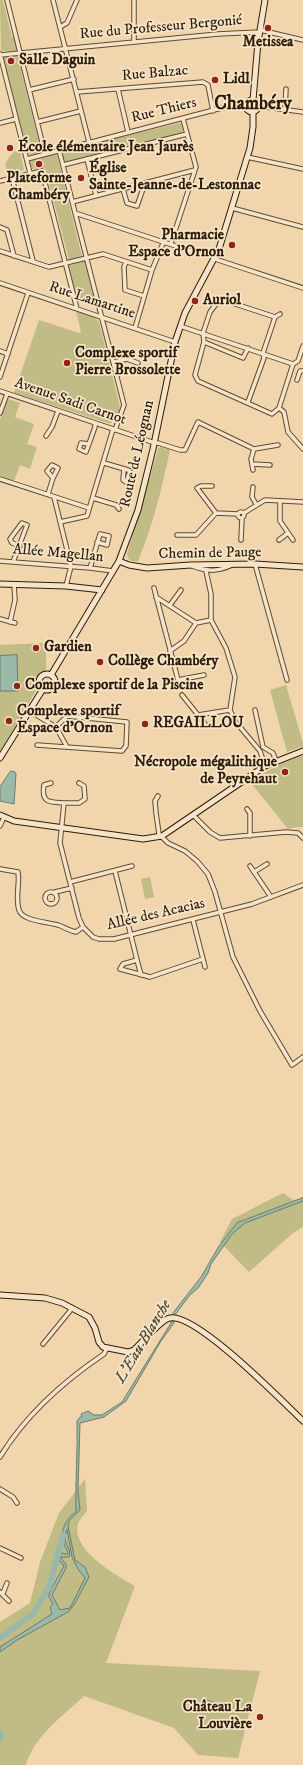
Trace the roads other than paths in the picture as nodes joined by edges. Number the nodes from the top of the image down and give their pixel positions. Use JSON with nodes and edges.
{"nodes":[{"id":1,"x":7,"y":0,"type":"edge"},
{"id":2,"x":53,"y":0,"type":"edge"},
{"id":3,"x":77,"y":0,"type":"edge"},
{"id":4,"x":134,"y":0,"type":"edge"},
{"id":5,"x":265,"y":0,"type":"edge"},
{"id":6,"x":60,"y":27,"type":"junction"},
{"id":7,"x":260,"y":31,"type":"junction"},
{"id":8,"x":303,"y":40,"type":"edge"},
{"id":9,"x":134,"y":42,"type":"junction"},
{"id":10,"x":66,"y":48,"type":"junction"},
{"id":11,"x":20,"y":53,"type":"junction"},
{"id":12,"x":0,"y":55,"type":"edge"},
{"id":13,"x":74,"y":79,"type":"junction"},
{"id":14,"x":118,"y":89,"type":"junction"},
{"id":15,"x":286,"y":89,"type":"dead end"},
{"id":16,"x":29,"y":90,"type":"junction"},
{"id":17,"x":77,"y":92,"type":"junction"},
{"id":18,"x":253,"y":100,"type":"junction"},
{"id":19,"x":246,"y":105,"type":"junction"},
{"id":20,"x":258,"y":106,"type":"junction"},
{"id":21,"x":285,"y":110,"type":"junction"},
{"id":22,"x":81,"y":111,"type":"junction"},
{"id":23,"x":213,"y":111,"type":"junction"},
{"id":24,"x":253,"y":112,"type":"junction"},
{"id":25,"x":303,"y":112,"type":"edge"},
{"id":26,"x":16,"y":119,"type":"junction"},
{"id":27,"x":183,"y":119,"type":"junction"},
{"id":28,"x":37,"y":122,"type":"junction"},
{"id":29,"x":0,"y":123,"type":"edge"},
{"id":30,"x":128,"y":132,"type":"junction"},
{"id":31,"x":187,"y":134,"type":"junction"},
{"id":32,"x":89,"y":142,"type":"junction"},
{"id":33,"x":59,"y":150,"type":"junction"},
{"id":34,"x":45,"y":154,"type":"junction"},
{"id":35,"x":247,"y":157,"type":"junction"},
{"id":36,"x":27,"y":159,"type":"junction"},
{"id":37,"x":87,"y":159,"type":"junction"},
{"id":38,"x":63,"y":165,"type":"junction"},
{"id":39,"x":303,"y":169,"type":"edge"},
{"id":40,"x":195,"y":170,"type":"junction"},
{"id":41,"x":30,"y":173,"type":"junction"},
{"id":42,"x":12,"y":178,"type":"junction"},
{"id":43,"x":0,"y":181,"type":"edge"},
{"id":44,"x":145,"y":183,"type":"junction"},
{"id":45,"x":123,"y":188,"type":"junction"},
{"id":46,"x":96,"y":195,"type":"junction"},
{"id":47,"x":72,"y":202,"type":"junction"},
{"id":48,"x":232,"y":208,"type":"junction"},
{"id":49,"x":75,"y":213,"type":"junction"},
{"id":50,"x":0,"y":226,"type":"edge"},
{"id":51,"x":303,"y":227,"type":"edge"},
{"id":52,"x":164,"y":241,"type":"junction"},
{"id":53,"x":171,"y":243,"type":"junction"},
{"id":54,"x":0,"y":251,"type":"edge"},
{"id":55,"x":198,"y":253,"type":"dead end"},
{"id":56,"x":14,"y":256,"type":"junction"},
{"id":57,"x":87,"y":258,"type":"junction"},
{"id":58,"x":215,"y":259,"type":"junction"},
{"id":59,"x":33,"y":261,"type":"junction"},
{"id":60,"x":126,"y":262,"type":"junction"},
{"id":61,"x":66,"y":263,"type":"junction"},
{"id":62,"x":152,"y":270,"type":"junction"},
{"id":63,"x":0,"y":283,"type":"edge"},
{"id":64,"x":303,"y":288,"type":"edge"},
{"id":65,"x":28,"y":292,"type":"junction"},
{"id":66,"x":143,"y":298,"type":"junction"},
{"id":67,"x":77,"y":309,"type":"junction"},
{"id":68,"x":280,"y":314,"type":"dead end"},
{"id":69,"x":101,"y":318,"type":"junction"},
{"id":70,"x":275,"y":318,"type":"junction"},
{"id":71,"x":180,"y":326,"type":"junction"},
{"id":72,"x":135,"y":328,"type":"junction"},
{"id":73,"x":203,"y":333,"type":"junction"},
{"id":74,"x":175,"y":342,"type":"junction"},
{"id":75,"x":204,"y":342,"type":"junction"},
{"id":76,"x":303,"y":346,"type":"edge"},
{"id":77,"x":248,"y":348,"type":"junction"},
{"id":78,"x":0,"y":351,"type":"edge"},
{"id":79,"x":263,"y":353,"type":"junction"},
{"id":80,"x":8,"y":354,"type":"junction"},
{"id":81,"x":114,"y":362,"type":"junction"},
{"id":82,"x":138,"y":363,"type":"dead end"},
{"id":83,"x":293,"y":364,"type":"junction"},
{"id":84,"x":303,"y":371,"type":"edge"},
{"id":85,"x":0,"y":377,"type":"edge"},
{"id":86,"x":297,"y":380,"type":"dead end"},
{"id":87,"x":0,"y":391,"type":"edge"},
{"id":88,"x":6,"y":394,"type":"junction"},
{"id":89,"x":248,"y":402,"type":"junction"},
{"id":90,"x":279,"y":408,"type":"junction"},
{"id":91,"x":58,"y":411,"type":"junction"},
{"id":92,"x":0,"y":413,"type":"edge"},
{"id":93,"x":95,"y":423,"type":"junction"},
{"id":94,"x":114,"y":430,"type":"junction"},
{"id":95,"x":46,"y":436,"type":"dead end"},
{"id":96,"x":155,"y":443,"type":"junction"},
{"id":97,"x":89,"y":444,"type":"dead end"},
{"id":98,"x":278,"y":445,"type":"dead end"},
{"id":99,"x":254,"y":449,"type":"junction"},
{"id":100,"x":303,"y":449,"type":"edge"},
{"id":101,"x":104,"y":463,"type":"junction"},
{"id":102,"x":252,"y":464,"type":"junction"},
{"id":103,"x":270,"y":464,"type":"dead end"},
{"id":104,"x":124,"y":469,"type":"dead end"},
{"id":105,"x":253,"y":470,"type":"dead end"},
{"id":106,"x":53,"y":478,"type":"dead end"},
{"id":107,"x":0,"y":479,"type":"edge"},
{"id":108,"x":212,"y":486,"type":"dead end"},
{"id":109,"x":253,"y":487,"type":"dead end"},
{"id":110,"x":48,"y":494,"type":"junction"},
{"id":111,"x":54,"y":497,"type":"junction"},
{"id":112,"x":93,"y":498,"type":"junction"},
{"id":113,"x":280,"y":501,"type":"junction"},
{"id":114,"x":303,"y":502,"type":"edge"},
{"id":115,"x":256,"y":504,"type":"junction"},
{"id":116,"x":90,"y":508,"type":"junction"},
{"id":117,"x":119,"y":509,"type":"dead end"},
{"id":118,"x":216,"y":513,"type":"junction"},
{"id":119,"x":244,"y":513,"type":"junction"},
{"id":120,"x":238,"y":514,"type":"junction"},
{"id":121,"x":242,"y":518,"type":"junction"},
{"id":122,"x":60,"y":522,"type":"junction"},
{"id":123,"x":288,"y":533,"type":"junction"},
{"id":124,"x":177,"y":535,"type":"dead end"},
{"id":125,"x":241,"y":540,"type":"dead end"},
{"id":126,"x":279,"y":540,"type":"dead end"},
{"id":127,"x":294,"y":540,"type":"dead end"},
{"id":128,"x":97,"y":542,"type":"dead end"},
{"id":129,"x":20,"y":546,"type":"junction"},
{"id":130,"x":0,"y":561,"type":"edge"},
{"id":131,"x":119,"y":561,"type":"junction"},
{"id":132,"x":13,"y":562,"type":"junction"},
{"id":133,"x":232,"y":564,"type":"junction"},
{"id":134,"x":255,"y":564,"type":"junction"},
{"id":135,"x":191,"y":565,"type":"junction"},
{"id":136,"x":71,"y":566,"type":"junction"},
{"id":137,"x":303,"y":567,"type":"edge"},
{"id":138,"x":90,"y":568,"type":"junction"},
{"id":139,"x":113,"y":571,"type":"junction"},
{"id":140,"x":206,"y":571,"type":"junction"},
{"id":141,"x":0,"y":584,"type":"edge"},
{"id":142,"x":14,"y":584,"type":"junction"},
{"id":143,"x":66,"y":586,"type":"junction"},
{"id":144,"x":154,"y":588,"type":"dead end"},
{"id":145,"x":102,"y":590,"type":"junction"},
{"id":146,"x":181,"y":590,"type":"dead end"},
{"id":147,"x":156,"y":597,"type":"junction"},
{"id":148,"x":170,"y":605,"type":"junction"},
{"id":149,"x":0,"y":620,"type":"edge"},
{"id":150,"x":211,"y":620,"type":"junction"},
{"id":151,"x":10,"y":622,"type":"junction"},
{"id":152,"x":15,"y":623,"type":"dead end"},
{"id":153,"x":196,"y":623,"type":"junction"},
{"id":154,"x":170,"y":651,"type":"junction"},
{"id":155,"x":204,"y":674,"type":"dead end"},
{"id":156,"x":51,"y":675,"type":"junction"},
{"id":157,"x":287,"y":680,"type":"dead end"},
{"id":158,"x":42,"y":689,"type":"junction"},
{"id":159,"x":182,"y":695,"type":"dead end"},
{"id":160,"x":28,"y":710,"type":"junction"},
{"id":161,"x":230,"y":710,"type":"junction"},
{"id":162,"x":255,"y":710,"type":"dead end"},
{"id":163,"x":198,"y":715,"type":"junction"},
{"id":164,"x":205,"y":724,"type":"dead end"},
{"id":165,"x":56,"y":726,"type":"junction"},
{"id":166,"x":37,"y":745,"type":"dead end"},
{"id":167,"x":67,"y":747,"type":"junction"},
{"id":168,"x":303,"y":751,"type":"edge"},
{"id":169,"x":0,"y":758,"type":"edge"},
{"id":170,"x":276,"y":761,"type":"junction"},
{"id":171,"x":265,"y":766,"type":"junction"},
{"id":172,"x":51,"y":783,"type":"dead end"},
{"id":173,"x":79,"y":783,"type":"dead end"},
{"id":174,"x":158,"y":796,"type":"dead end"},
{"id":175,"x":64,"y":803,"type":"junction"},
{"id":176,"x":247,"y":809,"type":"dead end"},
{"id":177,"x":193,"y":815,"type":"junction"},
{"id":178,"x":2,"y":816,"type":"edge"},
{"id":179,"x":0,"y":826,"type":"edge"},
{"id":180,"x":62,"y":827,"type":"junction"},
{"id":181,"x":162,"y":836,"type":"junction"},
{"id":182,"x":250,"y":836,"type":"junction"},
{"id":183,"x":303,"y":838,"type":"edge"},
{"id":184,"x":267,"y":864,"type":"dead end"},
{"id":185,"x":132,"y":866,"type":"dead end"},
{"id":186,"x":250,"y":866,"type":"dead end"},
{"id":187,"x":0,"y":869,"type":"edge"},
{"id":188,"x":115,"y":871,"type":"junction"},
{"id":189,"x":254,"y":872,"type":"junction"},
{"id":190,"x":70,"y":882,"type":"junction"},
{"id":191,"x":303,"y":885,"type":"edge"},
{"id":192,"x":72,"y":888,"type":"junction"},
{"id":193,"x":55,"y":892,"type":"dead end"},
{"id":194,"x":271,"y":897,"type":"junction"},
{"id":195,"x":221,"y":912,"type":"junction"},
{"id":196,"x":193,"y":920,"type":"junction"},
{"id":197,"x":83,"y":927,"type":"junction"},
{"id":198,"x":131,"y":935,"type":"junction"},
{"id":199,"x":203,"y":958,"type":"junction"},
{"id":200,"x":137,"y":960,"type":"junction"},
{"id":201,"x":205,"y":967,"type":"dead end"},
{"id":202,"x":141,"y":975,"type":"junction"},
{"id":203,"x":303,"y":1057,"type":"edge"},
{"id":204,"x":0,"y":1295,"type":"edge"},
{"id":205,"x":71,"y":1307,"type":"junction"},
{"id":206,"x":43,"y":1344,"type":"dead end"},
{"id":207,"x":107,"y":1348,"type":"junction"},
{"id":208,"x":303,"y":1421,"type":"edge"},
{"id":209,"x":0,"y":1457,"type":"edge"},
{"id":210,"x":0,"y":1489,"type":"edge"},
{"id":211,"x":17,"y":1503,"type":"dead end"},
{"id":212,"x":0,"y":1548,"type":"edge"},
{"id":213,"x":21,"y":1558,"type":"dead end"},
{"id":214,"x":7,"y":1583,"type":"dead end"},
{"id":215,"x":1,"y":1592,"type":"edge"},
{"id":216,"x":9,"y":1601,"type":"dead end"}],
"edges":[{"from":1,"to":11,"type":"street"},
{"from":2,"to":6,"type":"street"},
{"from":3,"to":6,"type":"street"},
{"from":4,"to":9,"type":"street"},
{"from":5,"to":7,"type":"street"},
{"from":6,"to":10,"type":"street"},
{"from":7,"to":8,"type":"street","name":"Rue du Professeur Bergonié"},
{"from":7,"to":9,"type":"street","name":"Rue du Professeur Bergonié"},
{"from":7,"to":18,"type":"street"},
{"from":9,"to":10,"type":"street","name":"Rue du Professeur Bergonié"},
{"from":10,"to":11,"type":"street","name":"Rue du Professeur Bergonié"},
{"from":10,"to":13,"type":"street"},
{"from":11,"to":12,"type":"street","name":"Rue du Professeur Bergonié"},
{"from":11,"to":16,"type":"street"},
{"from":12,"to":26,"type":"street"},
{"from":13,"to":16,"type":"street"},
{"from":13,"to":17,"type":"street"},
{"from":14,"to":17,"type":"street","name":"Rue Balzac"},
{"from":14,"to":23,"type":"street","name":"Rue Balzac"},
{"from":14,"to":30,"type":"street"},
{"from":15,"to":21,"type":"street"},
{"from":16,"to":28,"type":"street"},
{"from":17,"to":22,"type":"street"},
{"from":18,"to":19,"type":"street"},
{"from":18,"to":20,"type":"street"},
{"from":19,"to":23,"type":"street","name":"Rue Thiers"},
{"from":19,"to":24,"type":"street"},
{"from":20,"to":21,"type":"street"},
{"from":20,"to":24,"type":"street"},
{"from":21,"to":25,"type":"street"},
{"from":22,"to":28,"type":"street"},
{"from":22,"to":32,"type":"street"},
{"from":23,"to":27,"type":"street","name":"Rue Thiers"},
{"from":24,"to":35,"type":"street","name":"Route de Léognan"},
{"from":26,"to":29,"type":"street"},
{"from":26,"to":36,"type":"street"},
{"from":27,"to":30,"type":"street","name":"Rue Thiers"},
{"from":27,"to":31,"type":"street"},
{"from":28,"to":34,"type":"street"},
{"from":30,"to":32,"type":"street","name":"Rue Thiers"},
{"from":31,"to":37,"type":"street"},
{"from":31,"to":40,"type":"street"},
{"from":32,"to":33,"type":"street","name":"Rue Thiers"},
{"from":33,"to":34,"type":"street","name":"Rue Thiers"},
{"from":33,"to":38,"type":"street"},
{"from":34,"to":36,"type":"street","name":"Rue Thiers"},
{"from":35,"to":39,"type":"street"},
{"from":35,"to":48,"type":"street","name":"Route de Léognan"},
{"from":36,"to":41,"type":"street"},
{"from":37,"to":38,"type":"street"},
{"from":37,"to":46,"type":"street"},
{"from":38,"to":47,"type":"street"},
{"from":40,"to":44,"type":"street"},
{"from":40,"to":53,"type":"street"},
{"from":41,"to":42,"type":"street"},
{"from":41,"to":61,"type":"street"},
{"from":42,"to":43,"type":"street"},
{"from":42,"to":59,"type":"street"},
{"from":44,"to":45,"type":"street"},
{"from":44,"to":45,"type":"street"},
{"from":45,"to":46,"type":"street"},
{"from":46,"to":47,"type":"street"},
{"from":47,"to":49,"type":"street"},
{"from":48,"to":51,"type":"street"},
{"from":48,"to":58,"type":"street","name":"Route de Léognan"},
{"from":49,"to":52,"type":"street"},
{"from":49,"to":57,"type":"street"},
{"from":50,"to":56,"type":"street"},
{"from":52,"to":53,"type":"street"},
{"from":52,"to":62,"type":"street"},
{"from":53,"to":55,"type":"street"},
{"from":54,"to":56,"type":"street"},
{"from":56,"to":59,"type":"street"},
{"from":57,"to":60,"type":"street"},
{"from":57,"to":61,"type":"street"},
{"from":57,"to":69,"type":"street"},
{"from":58,"to":64,"type":"street"},
{"from":58,"to":71,"type":"street","name":"Route de Léognan"},
{"from":59,"to":61,"type":"street"},
{"from":60,"to":62,"type":"street"},
{"from":60,"to":66,"type":"street"},
{"from":61,"to":67,"type":"street"},
{"from":62,"to":66,"type":"street"},
{"from":63,"to":65,"type":"street","name":"Rue Lamartine"},
{"from":65,"to":67,"type":"street","name":"Rue Lamartine"},
{"from":65,"to":80,"type":"street"},
{"from":66,"to":72,"type":"street"},
{"from":67,"to":69,"type":"street","name":"Rue Lamartine"},
{"from":68,"to":70,"type":"street"},
{"from":69,"to":72,"type":"street","name":"Rue Lamartine"},
{"from":69,"to":81,"type":"street"},
{"from":70,"to":73,"type":"street"},
{"from":70,"to":79,"type":"street"},
{"from":71,"to":73,"type":"street"},
{"from":71,"to":74,"type":"street","name":"Route de Léognan"},
{"from":72,"to":74,"type":"street","name":"Rue Lamartine"},
{"from":73,"to":75,"type":"street"},
{"from":73,"to":77,"type":"street"},
{"from":74,"to":96,"type":"street","name":"Route de Léognan"},
{"from":75,"to":77,"type":"street"},
{"from":75,"to":89,"type":"street"},
{"from":76,"to":83,"type":"street"},
{"from":77,"to":79,"type":"street"},
{"from":78,"to":80,"type":"street"},
{"from":79,"to":83,"type":"street"},
{"from":79,"to":89,"type":"street"},
{"from":80,"to":85,"type":"street"},
{"from":81,"to":82,"type":"street"},
{"from":81,"to":94,"type":"street"},
{"from":83,"to":90,"type":"street"},
{"from":84,"to":86,"type":"street"},
{"from":87,"to":88,"type":"street","name":"Avenue Sadi Carnot"},
{"from":88,"to":91,"type":"street","name":"Avenue Sadi Carnot"},
{"from":88,"to":92,"type":"street"},
{"from":89,"to":90,"type":"street"},
{"from":90,"to":100,"type":"street"},
{"from":91,"to":93,"type":"street","name":"Avenue Sadi Carnot"},
{"from":91,"to":95,"type":"street"},
{"from":93,"to":94,"type":"street","name":"Avenue Sadi Carnot"},
{"from":93,"to":97,"type":"street"},
{"from":94,"to":96,"type":"street","name":"Avenue Sadi Carnot"},
{"from":94,"to":101,"type":"street"},
{"from":96,"to":99,"type":"street","name":"Avenue Sadi Carnot"},
{"from":96,"to":131,"type":"street","name":"Route de Léognan"},
{"from":98,"to":99,"type":"street"},
{"from":99,"to":102,"type":"street"},
{"from":101,"to":104,"type":"street"},
{"from":101,"to":112,"type":"street"},
{"from":102,"to":103,"type":"street"},
{"from":102,"to":105,"type":"street"},
{"from":106,"to":110,"type":"street"},
{"from":107,"to":110,"type":"street"},
{"from":108,"to":118,"type":"street"},
{"from":109,"to":115,"type":"street"},
{"from":110,"to":111,"type":"street"},
{"from":111,"to":116,"type":"street"},
{"from":111,"to":122,"type":"street"},
{"from":112,"to":116,"type":"street"},
{"from":112,"to":117,"type":"street"},
{"from":113,"to":114,"type":"street"},
{"from":113,"to":115,"type":"street"},
{"from":113,"to":123,"type":"street"},
{"from":115,"to":119,"type":"street"},
{"from":116,"to":122,"type":"street"},
{"from":118,"to":120,"type":"street"},
{"from":118,"to":124,"type":"street"},
{"from":119,"to":120,"type":"street"},
{"from":119,"to":121,"type":"street"},
{"from":120,"to":121,"type":"street"},
{"from":121,"to":125,"type":"street"},
{"from":122,"to":136,"type":"street"},
{"from":123,"to":126,"type":"street"},
{"from":123,"to":127,"type":"street"},
{"from":128,"to":138,"type":"street"},
{"from":129,"to":129,"type":"street"},
{"from":129,"to":132,"type":"street"},
{"from":130,"to":132,"type":"street","name":"Allée Magellan"},
{"from":131,"to":135,"type":"street","name":"Chemin de Pauge"},
{"from":131,"to":139,"type":"street","name":"Route de Léognan"},
{"from":132,"to":136,"type":"street","name":"Allée Magellan"},
{"from":133,"to":134,"type":"street","name":"Chemin de Pauge"},
{"from":133,"to":135,"type":"street","name":"Chemin de Pauge"},
{"from":133,"to":140,"type":"street"},
{"from":134,"to":137,"type":"street","name":"Chemin de Pauge"},
{"from":134,"to":157,"type":"street"},
{"from":135,"to":140,"type":"street"},
{"from":136,"to":138,"type":"street","name":"Allée Magellan"},
{"from":136,"to":143,"type":"street"},
{"from":138,"to":139,"type":"street","name":"Allée Magellan"},
{"from":139,"to":145,"type":"street","name":"Route de Léognan"},
{"from":140,"to":150,"type":"street"},
{"from":141,"to":142,"type":"street"},
{"from":142,"to":143,"type":"street"},
{"from":142,"to":151,"type":"street"},
{"from":143,"to":145,"type":"street"},
{"from":144,"to":147,"type":"street"},
{"from":145,"to":156,"type":"street","name":"Route de Léognan"},
{"from":146,"to":148,"type":"street"},
{"from":147,"to":148,"type":"street"},
{"from":147,"to":154,"type":"street"},
{"from":148,"to":153,"type":"street"},
{"from":149,"to":151,"type":"street"},
{"from":150,"to":153,"type":"street"},
{"from":150,"to":161,"type":"street"},
{"from":151,"to":152,"type":"street"},
{"from":153,"to":154,"type":"street"},
{"from":154,"to":155,"type":"street"},
{"from":156,"to":158,"type":"street"},
{"from":156,"to":158,"type":"street"},
{"from":158,"to":160,"type":"street"},
{"from":159,"to":163,"type":"street"},
{"from":160,"to":165,"type":"street"},
{"from":160,"to":169,"type":"street"},
{"from":161,"to":163,"type":"street"},
{"from":161,"to":171,"type":"street"},
{"from":162,"to":170,"type":"street"},
{"from":163,"to":164,"type":"street"},
{"from":165,"to":167,"type":"street"},
{"from":165,"to":167,"type":"street"},
{"from":166,"to":167,"type":"street"},
{"from":168,"to":170,"type":"street"},
{"from":170,"to":171,"type":"street"},
{"from":171,"to":177,"type":"street"},
{"from":172,"to":175,"type":"street"},
{"from":173,"to":175,"type":"street"},
{"from":174,"to":181,"type":"street"},
{"from":175,"to":180,"type":"street"},
{"from":176,"to":182,"type":"street"},
{"from":177,"to":181,"type":"street"},
{"from":177,"to":182,"type":"street"},
{"from":178,"to":179,"type":"street"},
{"from":178,"to":180,"type":"street"},
{"from":180,"to":181,"type":"street"},
{"from":180,"to":190,"type":"street"},
{"from":181,"to":195,"type":"street"},
{"from":182,"to":183,"type":"street"},
{"from":184,"to":189,"type":"street"},
{"from":185,"to":188,"type":"street"},
{"from":186,"to":189,"type":"street"},
{"from":187,"to":197,"type":"street"},
{"from":188,"to":190,"type":"street"},
{"from":188,"to":198,"type":"street"},
{"from":189,"to":194,"type":"street"},
{"from":190,"to":192,"type":"street"},
{"from":191,"to":194,"type":"street","name":"Allée des Acacias"},
{"from":192,"to":193,"type":"street"},
{"from":192,"to":197,"type":"street"},
{"from":194,"to":195,"type":"street","name":"Allée des Acacias"},
{"from":195,"to":196,"type":"street","name":"Allée des Acacias"},
{"from":195,"to":203,"type":"street"},
{"from":196,"to":198,"type":"street","name":"Allée des Acacias"},
{"from":196,"to":199,"type":"street"},
{"from":197,"to":198,"type":"street","name":"Allée des Acacias"},
{"from":198,"to":200,"type":"street"},
{"from":199,"to":201,"type":"street"},
{"from":199,"to":202,"type":"street"},
{"from":200,"to":202,"type":"street"},
{"from":200,"to":202,"type":"street"},
{"from":204,"to":205,"type":"street"},
{"from":205,"to":206,"type":"street"},
{"from":205,"to":207,"type":"street"},
{"from":207,"to":208,"type":"street"},
{"from":207,"to":209,"type":"street"},
{"from":210,"to":211,"type":"street"},
{"from":212,"to":213,"type":"street"},
{"from":214,"to":215,"type":"street"},
{"from":215,"to":216,"type":"street"}]}
